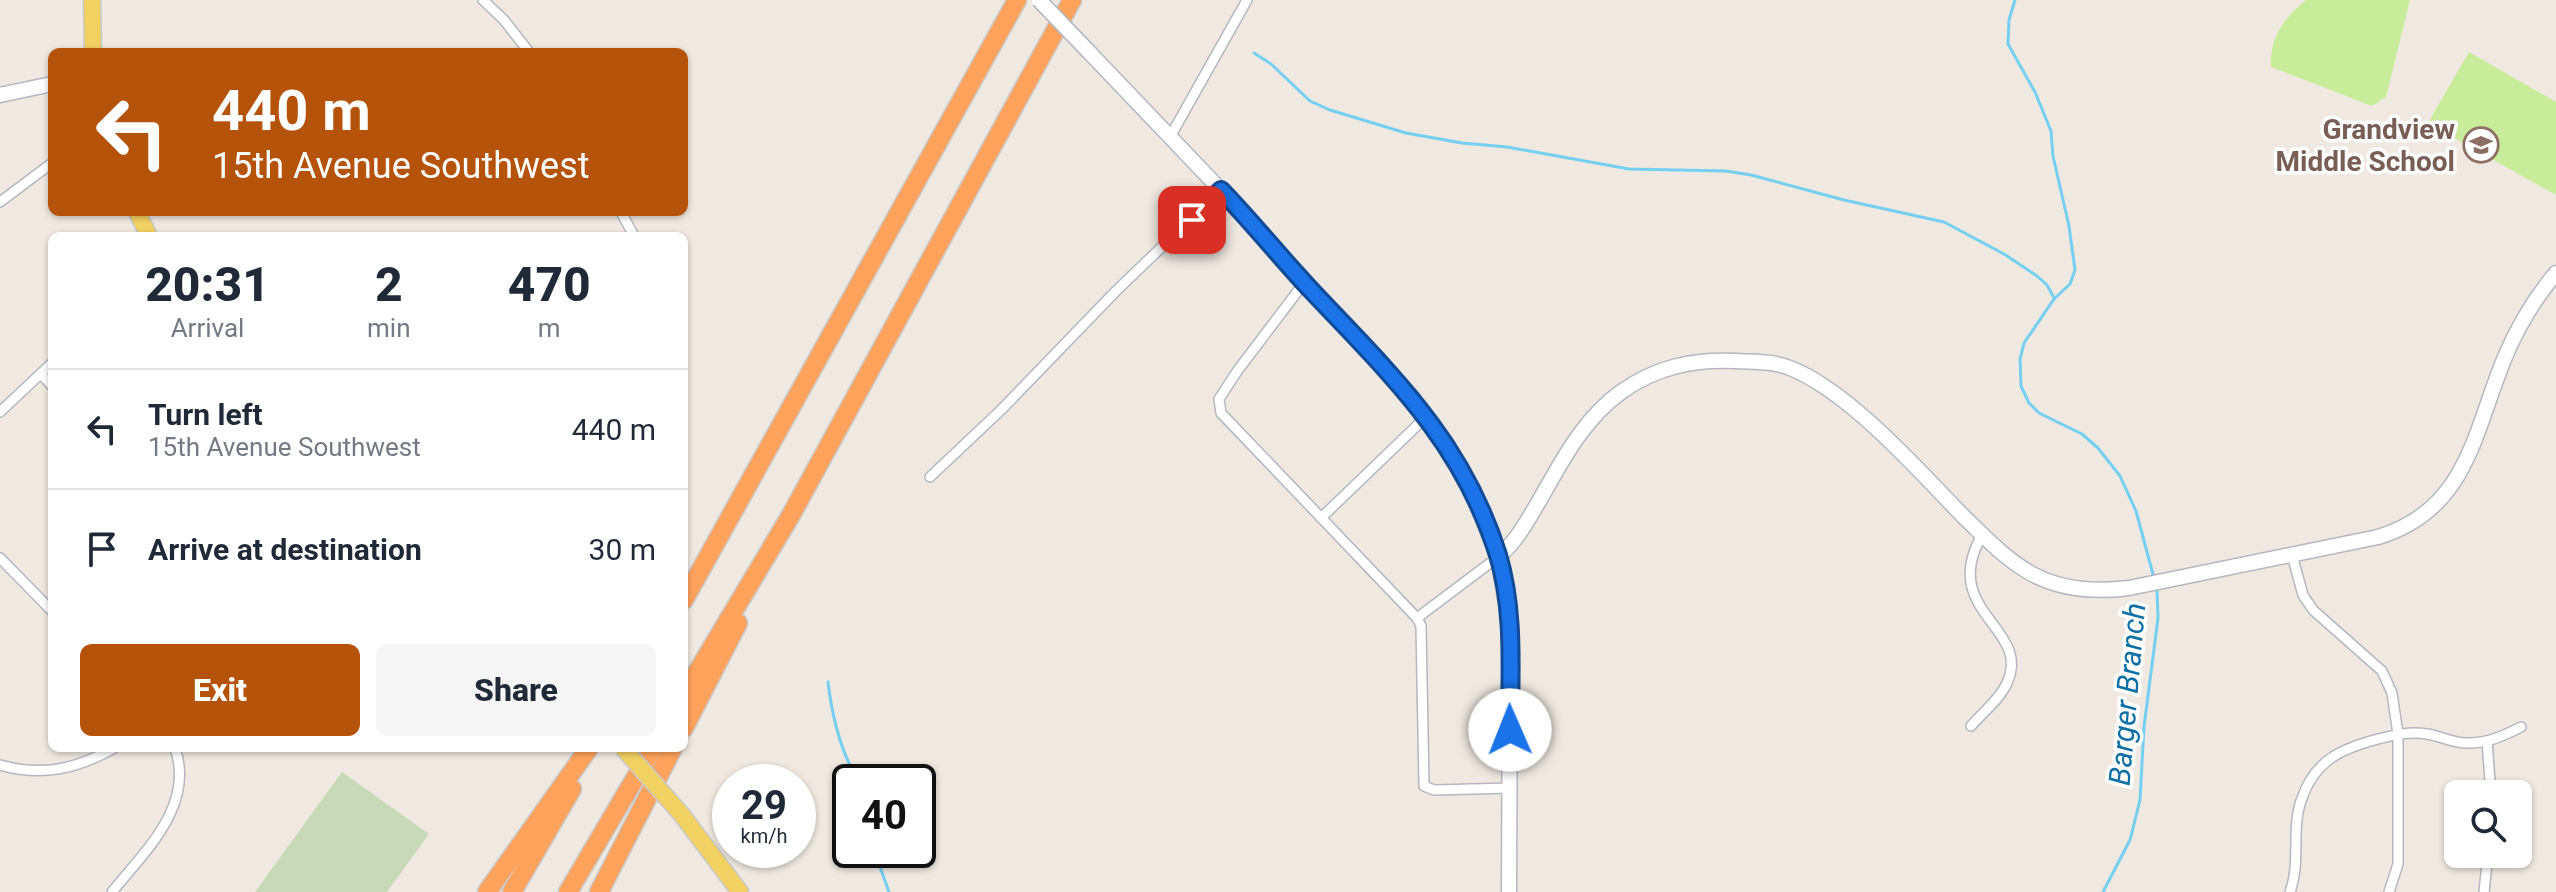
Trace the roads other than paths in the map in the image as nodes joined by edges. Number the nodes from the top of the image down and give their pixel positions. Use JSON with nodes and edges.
{"nodes":[{"id":1,"x":92,"y":0,"type":"edge"},
{"id":2,"x":483,"y":0,"type":"edge"},
{"id":3,"x":1017,"y":0,"type":"edge"},
{"id":4,"x":1039,"y":0,"type":"edge"},
{"id":5,"x":1072,"y":0,"type":"edge"},
{"id":6,"x":1247,"y":0,"type":"edge"},
{"id":7,"x":93,"y":48,"type":"edge"},
{"id":8,"x":526,"y":48,"type":"edge"},
{"id":9,"x":48,"y":85,"type":"edge"},
{"id":10,"x":0,"y":95,"type":"edge"},
{"id":11,"x":1170,"y":137,"type":"junction"},
{"id":12,"x":48,"y":166,"type":"edge"},
{"id":13,"x":1221,"y":190,"type":"junction"},
{"id":14,"x":0,"y":202,"type":"edge"},
{"id":15,"x":2556,"y":273,"type":"edge"},
{"id":16,"x":1304,"y":283,"type":"junction"},
{"id":17,"x":48,"y":367,"type":"edge"},
{"id":18,"x":41,"y":374,"type":"junction"},
{"id":19,"x":48,"y":382,"type":"edge"},
{"id":20,"x":0,"y":412,"type":"edge"},
{"id":21,"x":1427,"y":416,"type":"junction"},
{"id":22,"x":930,"y":477,"type":"dead end"},
{"id":23,"x":1321,"y":518,"type":"junction"},
{"id":24,"x":1982,"y":535,"type":"junction"},
{"id":25,"x":771,"y":548,"type":"junction"},
{"id":26,"x":2292,"y":555,"type":"junction"},
{"id":27,"x":1498,"y":557,"type":"junction"},
{"id":28,"x":0,"y":558,"type":"edge"},
{"id":29,"x":688,"y":593,"type":"edge"},
{"id":30,"x":48,"y":607,"type":"edge"},
{"id":31,"x":1417,"y":618,"type":"junction"},
{"id":32,"x":688,"y":687,"type":"edge"},
{"id":33,"x":688,"y":720,"type":"edge"},
{"id":34,"x":1971,"y":726,"type":"dead end"},
{"id":35,"x":2521,"y":727,"type":"dead end"},
{"id":36,"x":2398,"y":734,"type":"junction"},
{"id":37,"x":2487,"y":741,"type":"junction"},
{"id":38,"x":106,"y":752,"type":"edge"},
{"id":39,"x":176,"y":752,"type":"edge"},
{"id":40,"x":586,"y":752,"type":"edge"},
{"id":41,"x":593,"y":752,"type":"edge"},
{"id":42,"x":627,"y":752,"type":"edge"},
{"id":43,"x":651,"y":752,"type":"edge"},
{"id":44,"x":671,"y":752,"type":"edge"},
{"id":45,"x":0,"y":765,"type":"edge"},
{"id":46,"x":2490,"y":780,"type":"edge"},
{"id":47,"x":1510,"y":788,"type":"junction"},
{"id":48,"x":2487,"y":868,"type":"edge"},
{"id":49,"x":112,"y":892,"type":"edge"},
{"id":50,"x":487,"y":892,"type":"edge"},
{"id":51,"x":512,"y":892,"type":"edge"},
{"id":52,"x":568,"y":892,"type":"edge"},
{"id":53,"x":599,"y":892,"type":"edge"},
{"id":54,"x":740,"y":892,"type":"edge"},
{"id":55,"x":1509,"y":892,"type":"edge"},
{"id":56,"x":2290,"y":892,"type":"edge"},
{"id":57,"x":2389,"y":892,"type":"edge"},
{"id":58,"x":2484,"y":892,"type":"edge"}],
"edges":[{"from":1,"to":7,"type":"main road"},
{"from":2,"to":8,"type":"street"},
{"from":3,"to":29,"type":"highway"},
{"from":4,"to":11,"type":"street","bridge":true},
{"from":5,"to":25,"type":"highway"},
{"from":6,"to":11,"type":"street"},
{"from":9,"to":10,"type":"street"},
{"from":11,"to":13,"type":"street"},
{"from":12,"to":14,"type":"street"},
{"from":13,"to":16,"type":"street"},
{"from":13,"to":22,"type":"street"},
{"from":15,"to":26,"type":"street"},
{"from":16,"to":21,"type":"street"},
{"from":16,"to":23,"type":"street"},
{"from":17,"to":18,"type":"street"},
{"from":18,"to":19,"type":"street"},
{"from":18,"to":20,"type":"street"},
{"from":21,"to":23,"type":"street"},
{"from":21,"to":27,"type":"street"},
{"from":23,"to":31,"type":"street"},
{"from":24,"to":26,"type":"street"},
{"from":24,"to":27,"type":"street"},
{"from":24,"to":34,"type":"street"},
{"from":25,"to":32,"type":"highway"},
{"from":25,"to":33,"type":"highway"},
{"from":26,"to":36,"type":"street"},
{"from":27,"to":31,"type":"street"},
{"from":27,"to":47,"type":"street"},
{"from":28,"to":30,"type":"street"},
{"from":31,"to":47,"type":"street"},
{"from":35,"to":37,"type":"street"},
{"from":36,"to":37,"type":"street"},
{"from":36,"to":56,"type":"street"},
{"from":36,"to":57,"type":"street"},
{"from":37,"to":46,"type":"street"},
{"from":38,"to":45,"type":"street"},
{"from":39,"to":49,"type":"street"},
{"from":40,"to":50,"type":"highway"},
{"from":41,"to":51,"type":"highway"},
{"from":42,"to":54,"type":"main road","bridge":true},
{"from":43,"to":52,"type":"highway"},
{"from":44,"to":53,"type":"highway"},
{"from":47,"to":55,"type":"street"},
{"from":48,"to":58,"type":"street"}]}
